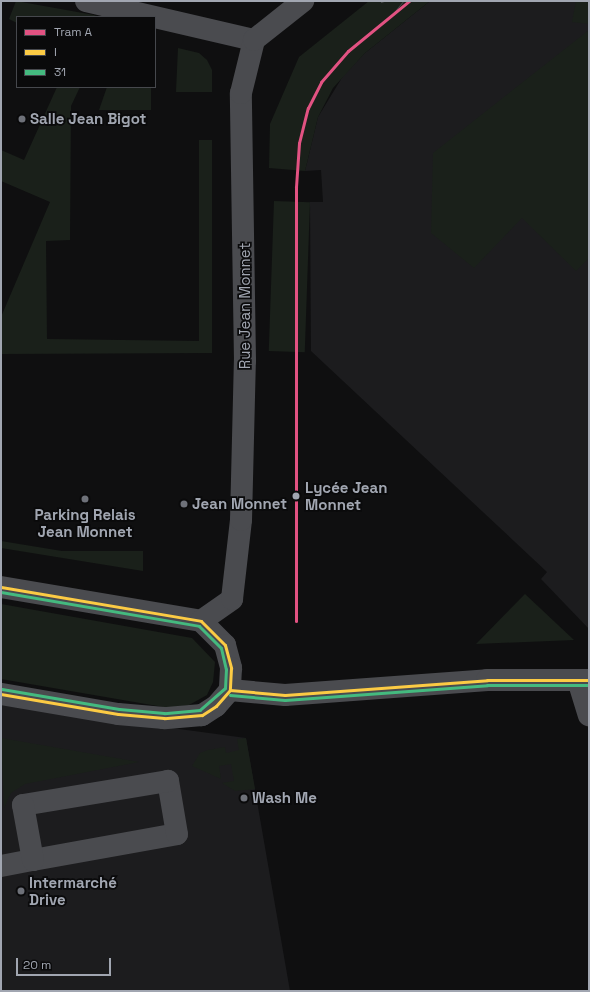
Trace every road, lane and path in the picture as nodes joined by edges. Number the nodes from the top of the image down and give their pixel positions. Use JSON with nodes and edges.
{"nodes":[{"id":1,"x":86,"y":1,"type":"edge"},
{"id":2,"x":303,"y":1,"type":"edge"},
{"id":3,"x":158,"y":10,"type":"edge"},
{"id":4,"x":254,"y":40,"type":"junction"},
{"id":5,"x":1,"y":587,"type":"edge"},
{"id":6,"x":201,"y":620,"type":"junction"},
{"id":7,"x":584,"y":680,"type":"edge"},
{"id":8,"x":230,"y":690,"type":"junction"},
{"id":9,"x":1,"y":694,"type":"edge"},
{"id":10,"x":589,"y":715,"type":"edge"},
{"id":11,"x":33,"y":860,"type":"junction"},
{"id":12,"x":1,"y":866,"type":"edge"}],
"edges":[{"from":1,"to":3,"type":"street"},
{"from":2,"to":4,"type":"street"},
{"from":3,"to":4,"type":"street"},
{"from":4,"to":6,"type":"street","name":"Rue Jean Monnet"},
{"from":5,"to":6,"type":"street"},
{"from":6,"to":8,"type":"street"},
{"from":7,"to":8,"type":"street"},
{"from":7,"to":10,"type":"street"},
{"from":8,"to":9,"type":"street"},
{"from":11,"to":11,"type":"street"},
{"from":11,"to":12,"type":"street"}]}
